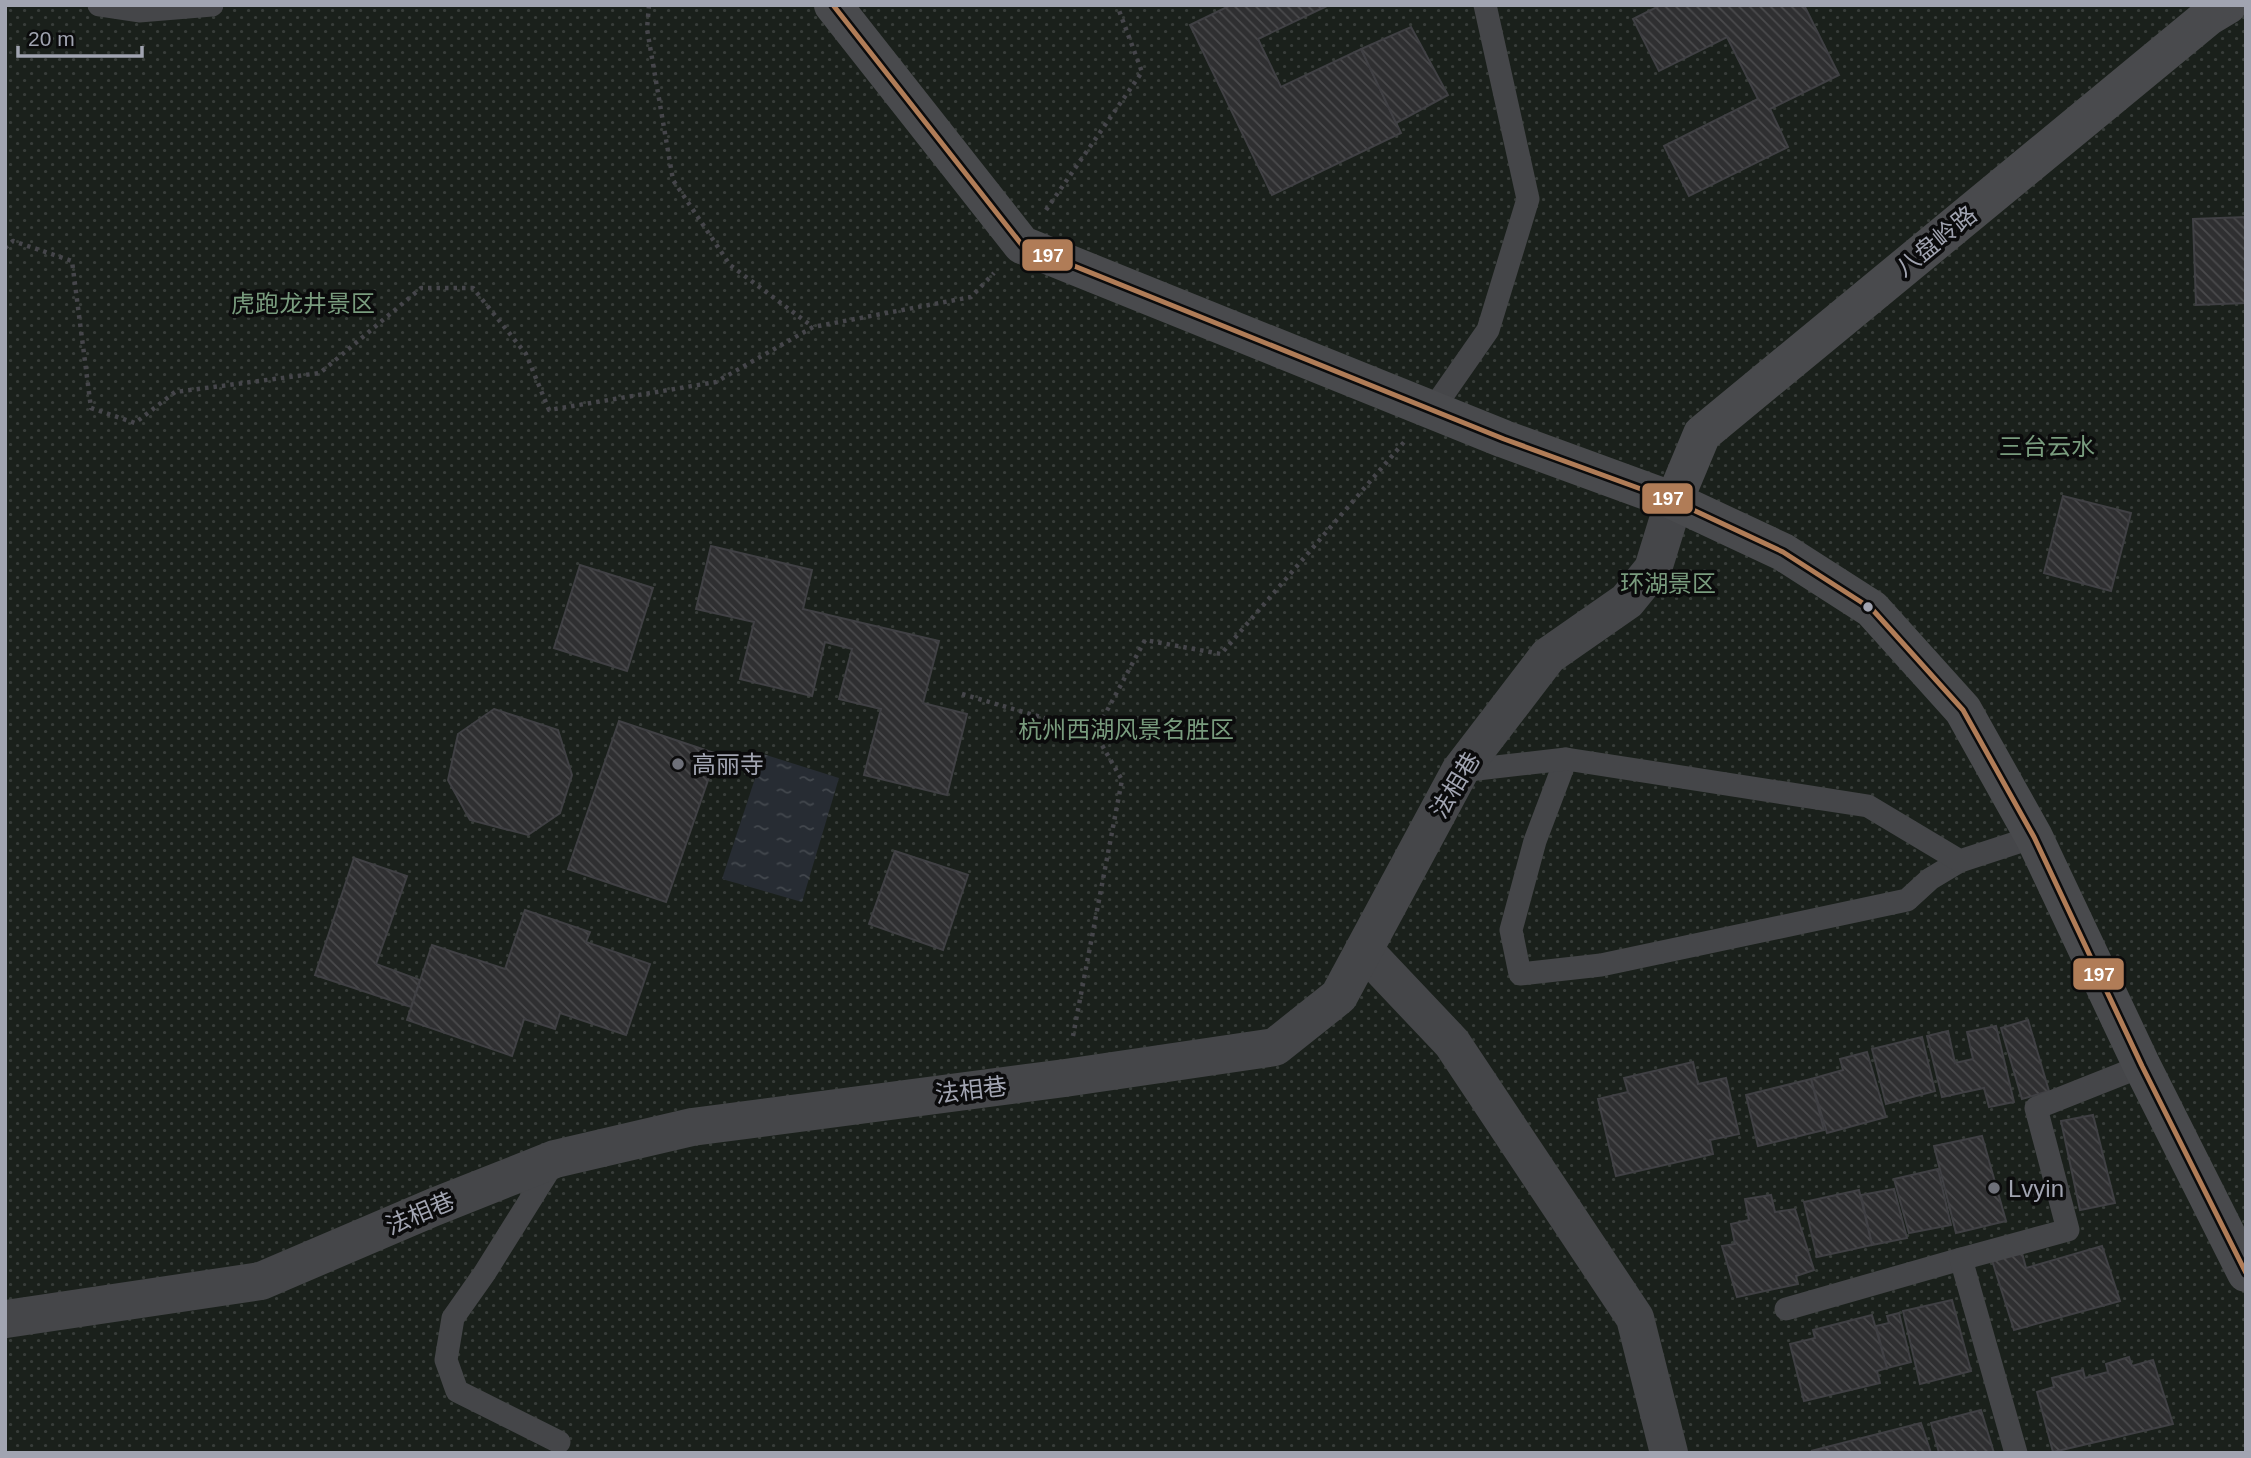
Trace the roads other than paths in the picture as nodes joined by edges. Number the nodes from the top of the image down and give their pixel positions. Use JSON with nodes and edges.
{"nodes":[{"id":1,"x":99,"y":5,"type":"edge"},
{"id":2,"x":212,"y":5,"type":"edge"},
{"id":3,"x":833,"y":5,"type":"edge"},
{"id":4,"x":1485,"y":5,"type":"edge"},
{"id":5,"x":2228,"y":5,"type":"edge"},
{"id":6,"x":1433,"y":409,"type":"junction"},
{"id":7,"x":1674,"y":501,"type":"junction"},
{"id":8,"x":1566,"y":759,"type":"junction"},
{"id":9,"x":1460,"y":771,"type":"junction"},
{"id":10,"x":2034,"y":837,"type":"junction"},
{"id":11,"x":1960,"y":861,"type":"junction"},
{"id":12,"x":1364,"y":950,"type":"junction"},
{"id":13,"x":2142,"y":1066,"type":"junction"},
{"id":14,"x":555,"y":1159,"type":"junction"},
{"id":15,"x":1961,"y":1259,"type":"junction"},
{"id":16,"x":2246,"y":1273,"type":"edge"},
{"id":17,"x":1786,"y":1309,"type":"dead end"},
{"id":18,"x":6,"y":1319,"type":"edge"},
{"id":19,"x":559,"y":1442,"type":"dead end"},
{"id":20,"x":1669,"y":1453,"type":"edge"},
{"id":21,"x":2016,"y":1453,"type":"edge"}],
"edges":[{"from":1,"to":2,"type":"lane"},
{"from":3,"to":6,"type":"street"},
{"from":4,"to":6,"type":"lane"},
{"from":5,"to":7,"type":"street","name":"八盘岭路"},
{"from":6,"to":7,"type":"street"},
{"from":7,"to":9,"type":"street","name":"法相巷"},
{"from":7,"to":10,"type":"street"},
{"from":8,"to":9,"type":"lane"},
{"from":8,"to":11,"type":"lane"},
{"from":8,"to":11,"type":"lane"},
{"from":9,"to":12,"type":"street","name":"法相巷"},
{"from":10,"to":11,"type":"lane"},
{"from":10,"to":13,"type":"street"},
{"from":12,"to":14,"type":"street","name":"法相巷"},
{"from":12,"to":20,"type":"street"},
{"from":13,"to":15,"type":"lane"},
{"from":13,"to":16,"type":"street"},
{"from":14,"to":18,"type":"street","name":"法相巷"},
{"from":14,"to":19,"type":"lane"},
{"from":15,"to":17,"type":"lane"},
{"from":15,"to":21,"type":"lane"}]}
